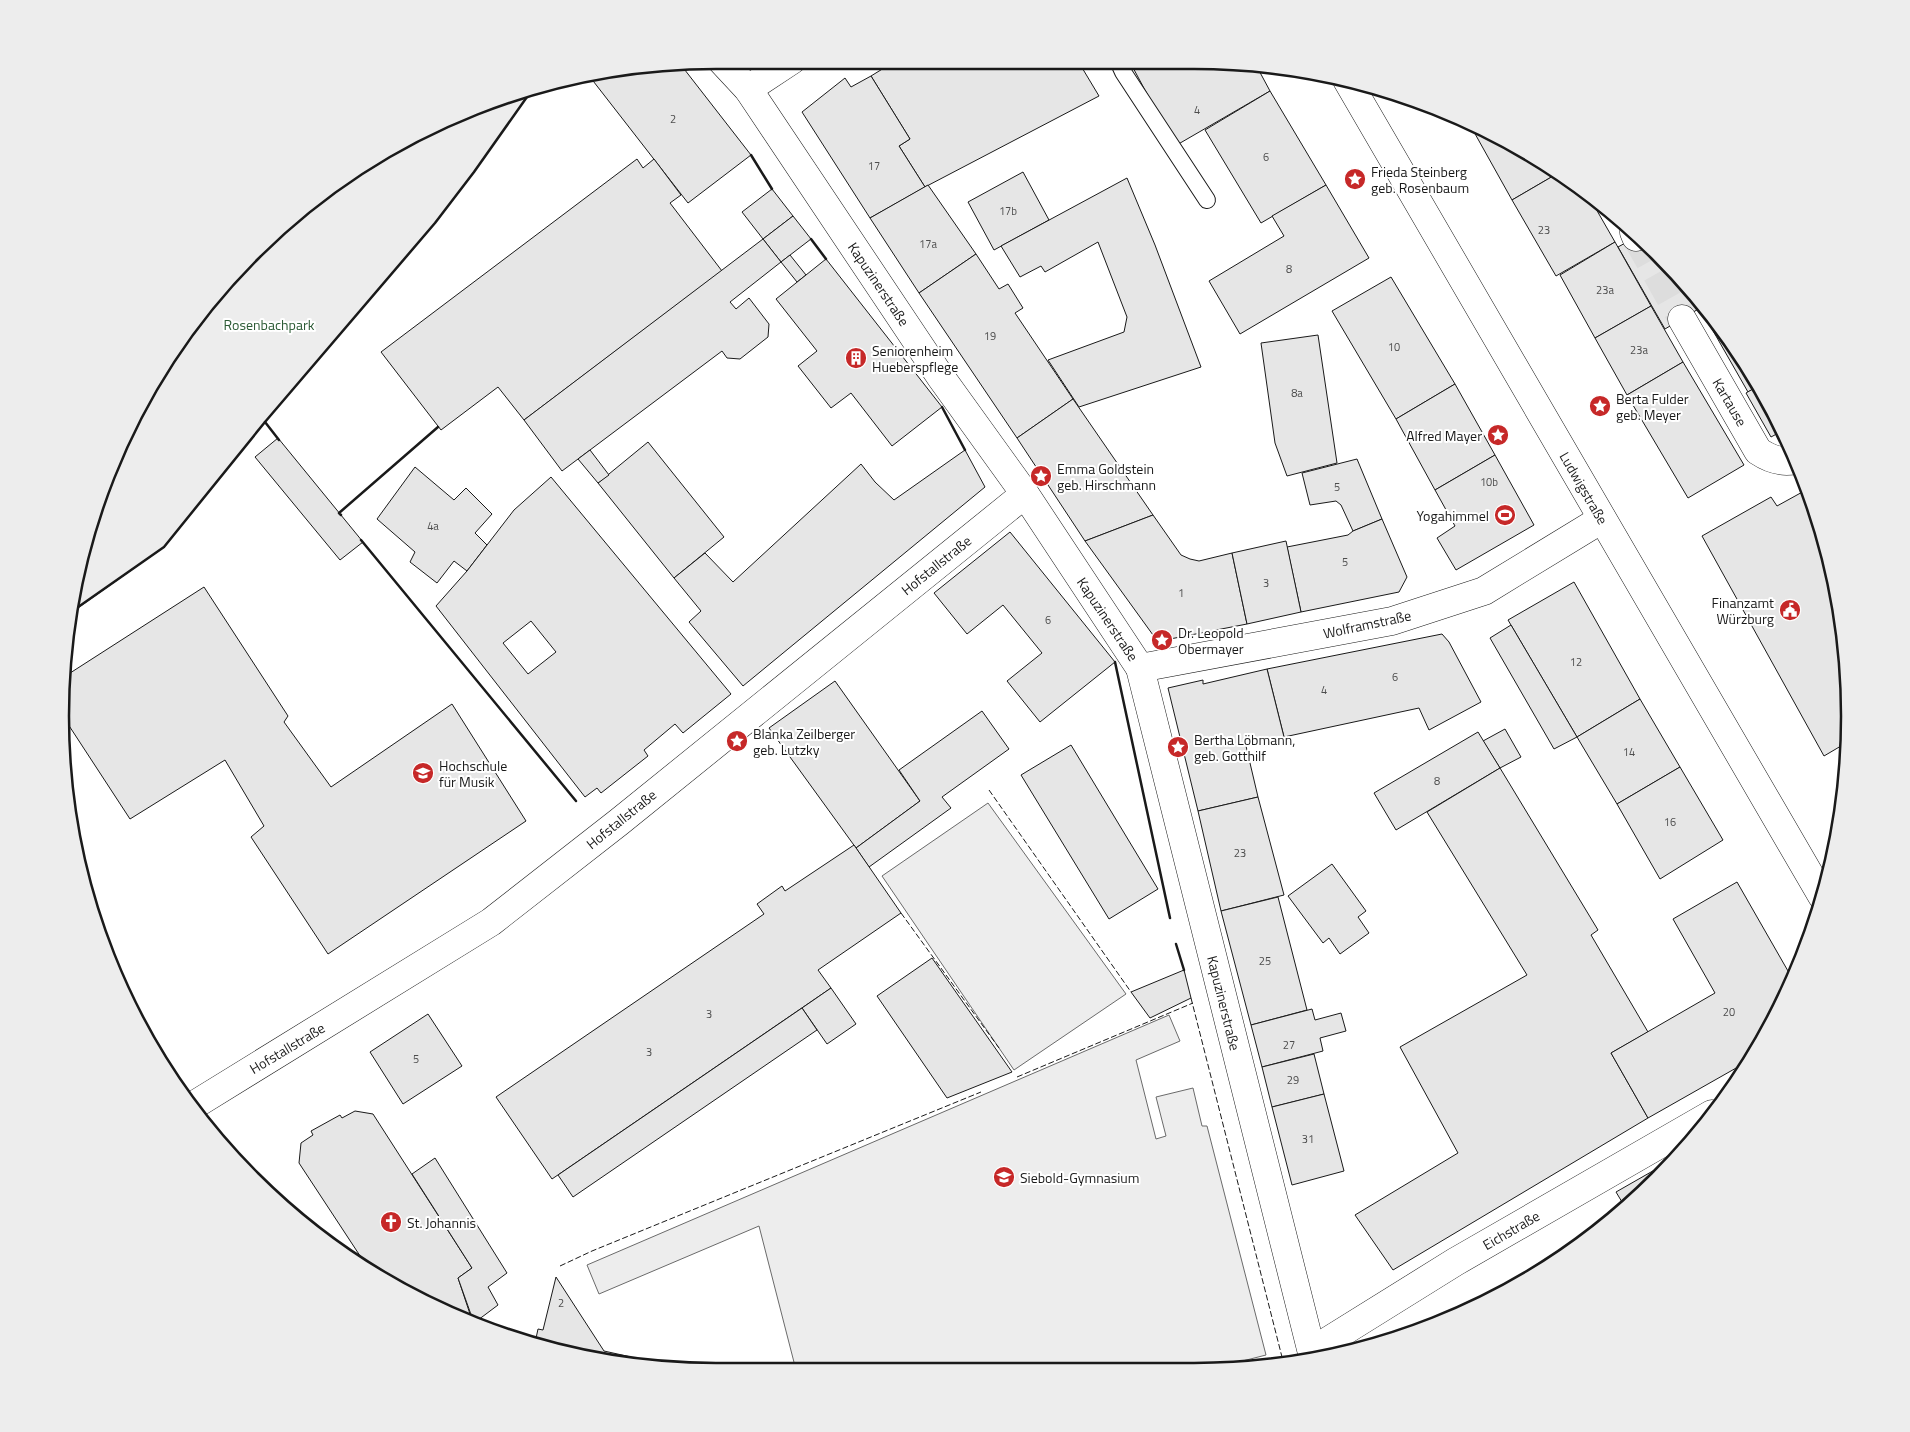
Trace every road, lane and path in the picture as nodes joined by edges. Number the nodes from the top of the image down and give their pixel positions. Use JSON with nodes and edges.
{"nodes":[{"id":1,"x":729,"y":69,"type":"edge"},
{"id":2,"x":778,"y":69,"type":"edge"},
{"id":3,"x":1122,"y":69,"type":"edge"},
{"id":4,"x":748,"y":89,"type":"junction"},
{"id":5,"x":1352,"y":89,"type":"edge"},
{"id":6,"x":1207,"y":200,"type":"dead end"},
{"id":7,"x":1682,"y":319,"type":"tunnel mouth"},
{"id":8,"x":1789,"y":460,"type":"edge"},
{"id":9,"x":1025,"y":494,"type":"junction"},
{"id":10,"x":1602,"y":518,"type":"junction"},
{"id":11,"x":1140,"y":668,"type":"junction"},
{"id":12,"x":1818,"y":889,"type":"edge"},
{"id":13,"x":197,"y":1102,"type":"edge"},
{"id":14,"x":1697,"y":1123,"type":"edge"},
{"id":15,"x":1312,"y":1352,"type":"edge"},
{"id":16,"x":1315,"y":1352,"type":"edge"}],
"edges":[{"from":1,"to":4,"type":"street","name":"Kapuzinerstraße"},
{"from":2,"to":4,"type":"street"},
{"from":3,"to":6,"type":"lane"},
{"from":4,"to":9,"type":"street","name":"Kapuzinerstraße"},
{"from":5,"to":10,"type":"street","name":"Ludwigstraße"},
{"from":7,"to":8,"type":"street","name":"Kartause"},
{"from":9,"to":11,"type":"street","name":"Kapuzinerstraße"},
{"from":9,"to":13,"type":"street","name":"Hofstallstraße"},
{"from":10,"to":11,"type":"street","name":"Wolframstraße"},
{"from":10,"to":12,"type":"street","name":"Ludwigstraße"},
{"from":11,"to":15,"type":"street","name":"Kapuzinerstraße"},
{"from":14,"to":16,"type":"street","name":"Eichstraße"}]}
